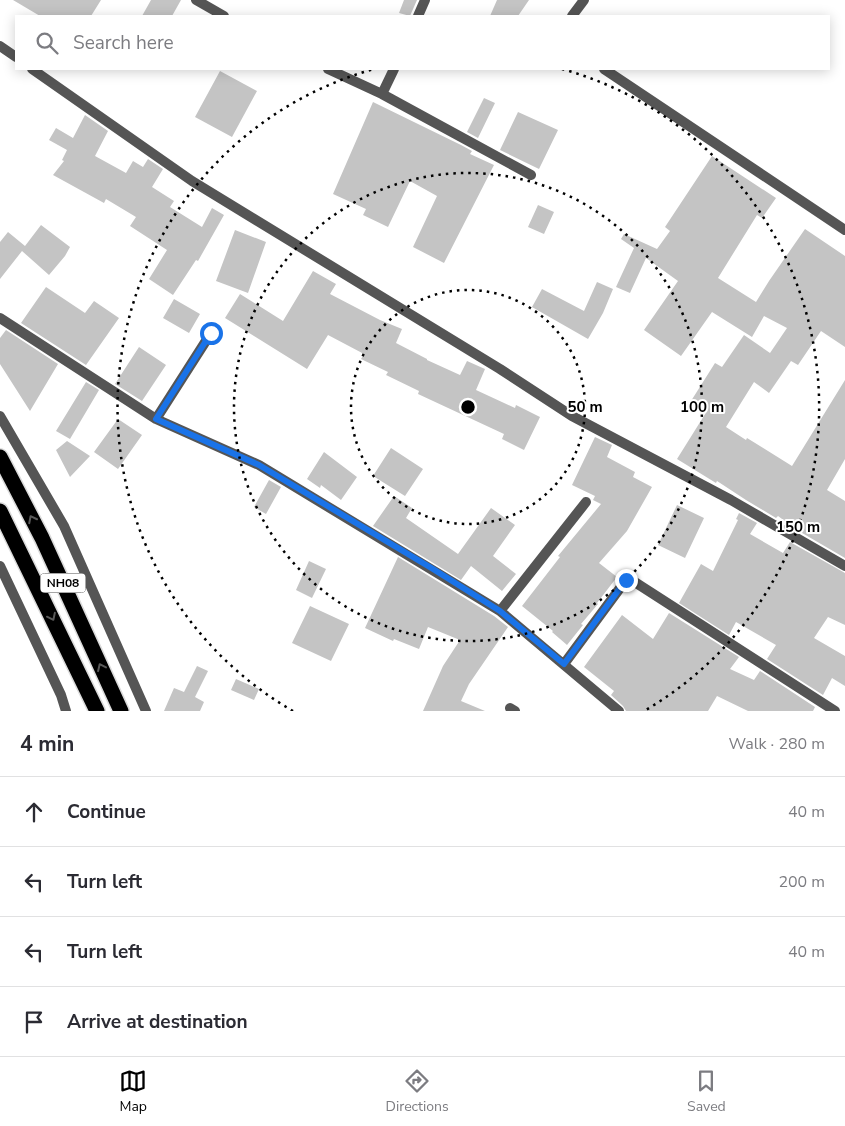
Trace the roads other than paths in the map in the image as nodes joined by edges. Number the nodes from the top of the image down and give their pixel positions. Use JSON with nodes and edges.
{"nodes":[{"id":1,"x":196,"y":0,"type":"edge"},
{"id":2,"x":425,"y":0,"type":"edge"},
{"id":3,"x":584,"y":0,"type":"edge"},
{"id":4,"x":222,"y":15,"type":"edge"},
{"id":5,"x":418,"y":15,"type":"edge"},
{"id":6,"x":573,"y":15,"type":"edge"},
{"id":7,"x":0,"y":46,"type":"edge"},
{"id":8,"x":15,"y":57,"type":"edge"},
{"id":9,"x":33,"y":70,"type":"edge"},
{"id":10,"x":330,"y":70,"type":"edge"},
{"id":11,"x":394,"y":70,"type":"edge"},
{"id":12,"x":605,"y":70,"type":"edge"},
{"id":13,"x":382,"y":94,"type":"junction"},
{"id":14,"x":531,"y":175,"type":"dead end"},
{"id":15,"x":845,"y":230,"type":"edge"},
{"id":16,"x":0,"y":318,"type":"edge"},
{"id":17,"x":211,"y":333,"type":"dead end"},
{"id":18,"x":0,"y":416,"type":"edge"},
{"id":19,"x":156,"y":419,"type":"junction"},
{"id":20,"x":0,"y":457,"type":"edge"},
{"id":21,"x":586,"y":502,"type":"dead end"},
{"id":22,"x":0,"y":511,"type":"edge"},
{"id":23,"x":0,"y":566,"type":"edge"},
{"id":24,"x":845,"y":566,"type":"edge"},
{"id":25,"x":500,"y":611,"type":"junction"},
{"id":26,"x":564,"y":664,"type":"junction"},
{"id":27,"x":66,"y":711,"type":"edge"},
{"id":28,"x":97,"y":711,"type":"edge"},
{"id":29,"x":121,"y":711,"type":"edge"},
{"id":30,"x":146,"y":711,"type":"edge"},
{"id":31,"x":619,"y":711,"type":"edge"},
{"id":32,"x":835,"y":711,"type":"edge"}],
"edges":[{"from":1,"to":4,"type":"street"},
{"from":2,"to":5,"type":"street"},
{"from":3,"to":6,"type":"street"},
{"from":7,"to":8,"type":"street"},
{"from":9,"to":24,"type":"street"},
{"from":10,"to":13,"type":"street"},
{"from":11,"to":13,"type":"street"},
{"from":12,"to":15,"type":"street"},
{"from":13,"to":14,"type":"street"},
{"from":16,"to":19,"type":"street"},
{"from":17,"to":19,"type":"street"},
{"from":18,"to":30,"type":"street"},
{"from":19,"to":25,"type":"street"},
{"from":29,"to":20,"type":"highway","number":"NH08","one_way":true},
{"from":21,"to":25,"type":"street"},
{"from":22,"to":28,"type":"highway","number":"NH08","one_way":true},
{"from":23,"to":27,"type":"street"},
{"from":25,"to":26,"type":"street"},
{"from":26,"to":31,"type":"street"},
{"from":26,"to":32,"type":"street"}]}
